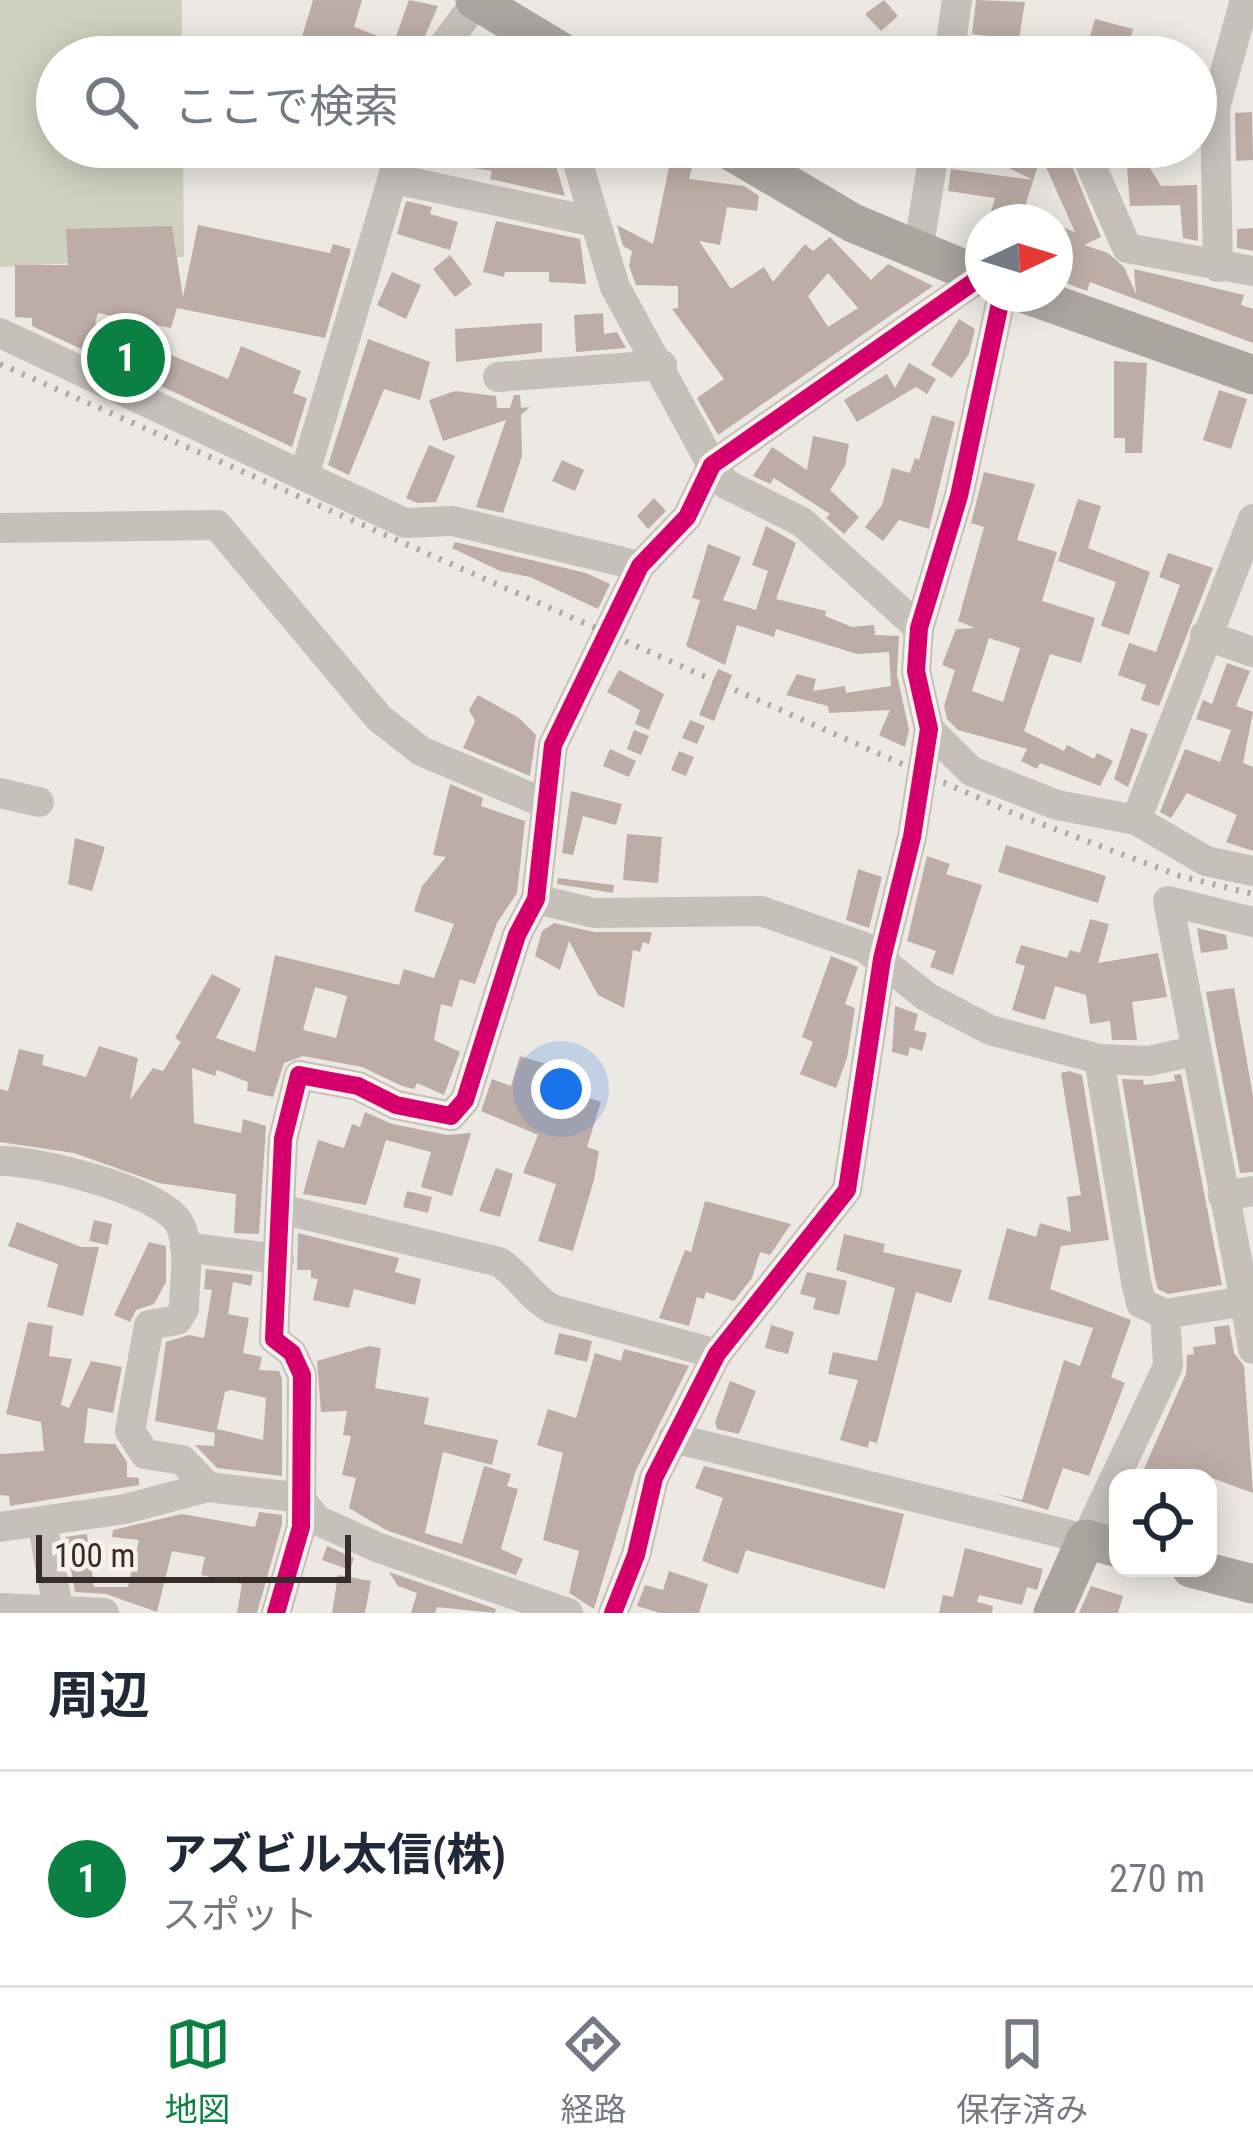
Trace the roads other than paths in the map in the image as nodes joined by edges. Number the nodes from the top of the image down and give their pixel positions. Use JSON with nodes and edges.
{"nodes":[{"id":1,"x":957,"y":0,"type":"edge"},
{"id":2,"x":1245,"y":0,"type":"edge"},
{"id":3,"x":476,"y":1,"type":"edge"},
{"id":4,"x":450,"y":36,"type":"edge"},
{"id":5,"x":527,"y":36,"type":"edge"},
{"id":6,"x":952,"y":36,"type":"edge"},
{"id":7,"x":1217,"y":102,"type":"edge"},
{"id":8,"x":397,"y":168,"type":"edge"},
{"id":9,"x":579,"y":168,"type":"edge"},
{"id":10,"x":760,"y":168,"type":"edge"},
{"id":11,"x":932,"y":168,"type":"edge"},
{"id":12,"x":1092,"y":168,"type":"edge"},
{"id":13,"x":1216,"y":168,"type":"edge"},
{"id":14,"x":395,"y":179,"type":"junction"},
{"id":15,"x":595,"y":222,"type":"junction"},
{"id":16,"x":918,"y":251,"type":"junction"},
{"id":17,"x":1218,"y":267,"type":"junction"},
{"id":18,"x":965,"y":270,"type":"edge"},
{"id":19,"x":1253,"y":271,"type":"edge"},
{"id":20,"x":965,"y":289,"type":"edge"},
{"id":21,"x":1073,"y":311,"type":"edge"},
{"id":22,"x":998,"y":312,"type":"edge"},
{"id":23,"x":0,"y":333,"type":"edge"},
{"id":24,"x":662,"y":365,"type":"junction"},
{"id":25,"x":1253,"y":375,"type":"edge"},
{"id":26,"x":498,"y":377,"type":"dead end"},
{"id":27,"x":712,"y":465,"type":"junction"},
{"id":28,"x":304,"y":476,"type":"junction"},
{"id":29,"x":1253,"y":520,"type":"edge"},
{"id":30,"x":0,"y":528,"type":"edge"},
{"id":31,"x":640,"y":566,"type":"junction"},
{"id":32,"x":919,"y":628,"type":"junction"},
{"id":33,"x":1205,"y":635,"type":"junction"},
{"id":34,"x":1253,"y":652,"type":"edge"},
{"id":35,"x":929,"y":729,"type":"junction"},
{"id":36,"x":0,"y":793,"type":"edge"},
{"id":37,"x":39,"y":802,"type":"dead end"},
{"id":38,"x":544,"y":803,"type":"junction"},
{"id":39,"x":1136,"y":820,"type":"junction"},
{"id":40,"x":1253,"y":871,"type":"edge"},
{"id":41,"x":536,"y":899,"type":"junction"},
{"id":42,"x":1253,"y":922,"type":"edge"},
{"id":43,"x":882,"y":958,"type":"junction"},
{"id":44,"x":1194,"y":1051,"type":"junction"},
{"id":45,"x":1099,"y":1059,"type":"junction"},
{"id":46,"x":0,"y":1161,"type":"edge"},
{"id":47,"x":1238,"y":1193,"type":"edge"},
{"id":48,"x":281,"y":1209,"type":"junction"},
{"id":49,"x":185,"y":1247,"type":"junction"},
{"id":50,"x":279,"y":1259,"type":"junction"},
{"id":51,"x":1245,"y":1301,"type":"junction"},
{"id":52,"x":1165,"y":1314,"type":"junction"},
{"id":53,"x":1253,"y":1348,"type":"edge"},
{"id":54,"x":717,"y":1354,"type":"junction"},
{"id":55,"x":673,"y":1438,"type":"junction"},
{"id":56,"x":208,"y":1487,"type":"junction"},
{"id":57,"x":300,"y":1498,"type":"junction"},
{"id":58,"x":42,"y":1522,"type":"junction"},
{"id":59,"x":0,"y":1528,"type":"edge"},
{"id":60,"x":1102,"y":1544,"type":"edge"},
{"id":61,"x":1217,"y":1575,"type":"edge"},
{"id":62,"x":1253,"y":1584,"type":"edge"},
{"id":63,"x":0,"y":1608,"type":"edge"},
{"id":64,"x":58,"y":1608,"type":"junction"},
{"id":65,"x":104,"y":1613,"type":"edge"},
{"id":66,"x":276,"y":1613,"type":"edge"},
{"id":67,"x":568,"y":1613,"type":"edge"},
{"id":68,"x":613,"y":1613,"type":"edge"},
{"id":69,"x":1053,"y":1613,"type":"edge"}],
"edges":[{"from":1,"to":6,"type":"street"},
{"from":2,"to":7,"type":"street"},
{"from":3,"to":4,"type":"street"},
{"from":3,"to":5,"type":"main road"},
{"from":8,"to":14,"type":"street"},
{"from":9,"to":15,"type":"street"},
{"from":10,"to":16,"type":"main road"},
{"from":11,"to":16,"type":"street"},
{"from":12,"to":17,"type":"street"},
{"from":13,"to":17,"type":"street"},
{"from":14,"to":15,"type":"street"},
{"from":14,"to":28,"type":"street"},
{"from":15,"to":24,"type":"street"},
{"from":16,"to":18,"type":"main road"},
{"from":17,"to":19,"type":"street"},
{"from":20,"to":27,"type":"street"},
{"from":21,"to":25,"type":"main road"},
{"from":22,"to":32,"type":"street"},
{"from":23,"to":28,"type":"street"},
{"from":24,"to":26,"type":"street"},
{"from":24,"to":27,"type":"street"},
{"from":27,"to":31,"type":"street"},
{"from":27,"to":32,"type":"street"},
{"from":28,"to":31,"type":"street"},
{"from":29,"to":33,"type":"street"},
{"from":30,"to":38,"type":"street"},
{"from":31,"to":38,"type":"street"},
{"from":32,"to":35,"type":"street"},
{"from":33,"to":34,"type":"street"},
{"from":33,"to":39,"type":"street"},
{"from":35,"to":39,"type":"street"},
{"from":35,"to":43,"type":"street"},
{"from":36,"to":37,"type":"street"},
{"from":38,"to":41,"type":"street"},
{"from":39,"to":40,"type":"street"},
{"from":41,"to":43,"type":"street"},
{"from":41,"to":48,"type":"street"},
{"from":42,"to":44,"type":"street"},
{"from":43,"to":45,"type":"street"},
{"from":43,"to":54,"type":"street"},
{"from":44,"to":45,"type":"street"},
{"from":44,"to":47,"type":"street"},
{"from":45,"to":52,"type":"street"},
{"from":46,"to":49,"type":"street"},
{"from":47,"to":51,"type":"street"},
{"from":48,"to":50,"type":"street"},
{"from":48,"to":54,"type":"street"},
{"from":49,"to":50,"type":"street"},
{"from":49,"to":56,"type":"street"},
{"from":50,"to":57,"type":"street"},
{"from":51,"to":52,"type":"street"},
{"from":51,"to":53,"type":"street"},
{"from":52,"to":60,"type":"street"},
{"from":54,"to":55,"type":"street"},
{"from":55,"to":60,"type":"street"},
{"from":55,"to":68,"type":"street"},
{"from":56,"to":57,"type":"street"},
{"from":56,"to":58,"type":"street"},
{"from":57,"to":66,"type":"street"},
{"from":57,"to":67,"type":"street"},
{"from":58,"to":59,"type":"street"},
{"from":58,"to":64,"type":"street"},
{"from":60,"to":69,"type":"main road"},
{"from":61,"to":62,"type":"main road"},
{"from":63,"to":64,"type":"street"},
{"from":64,"to":65,"type":"street"}]}
